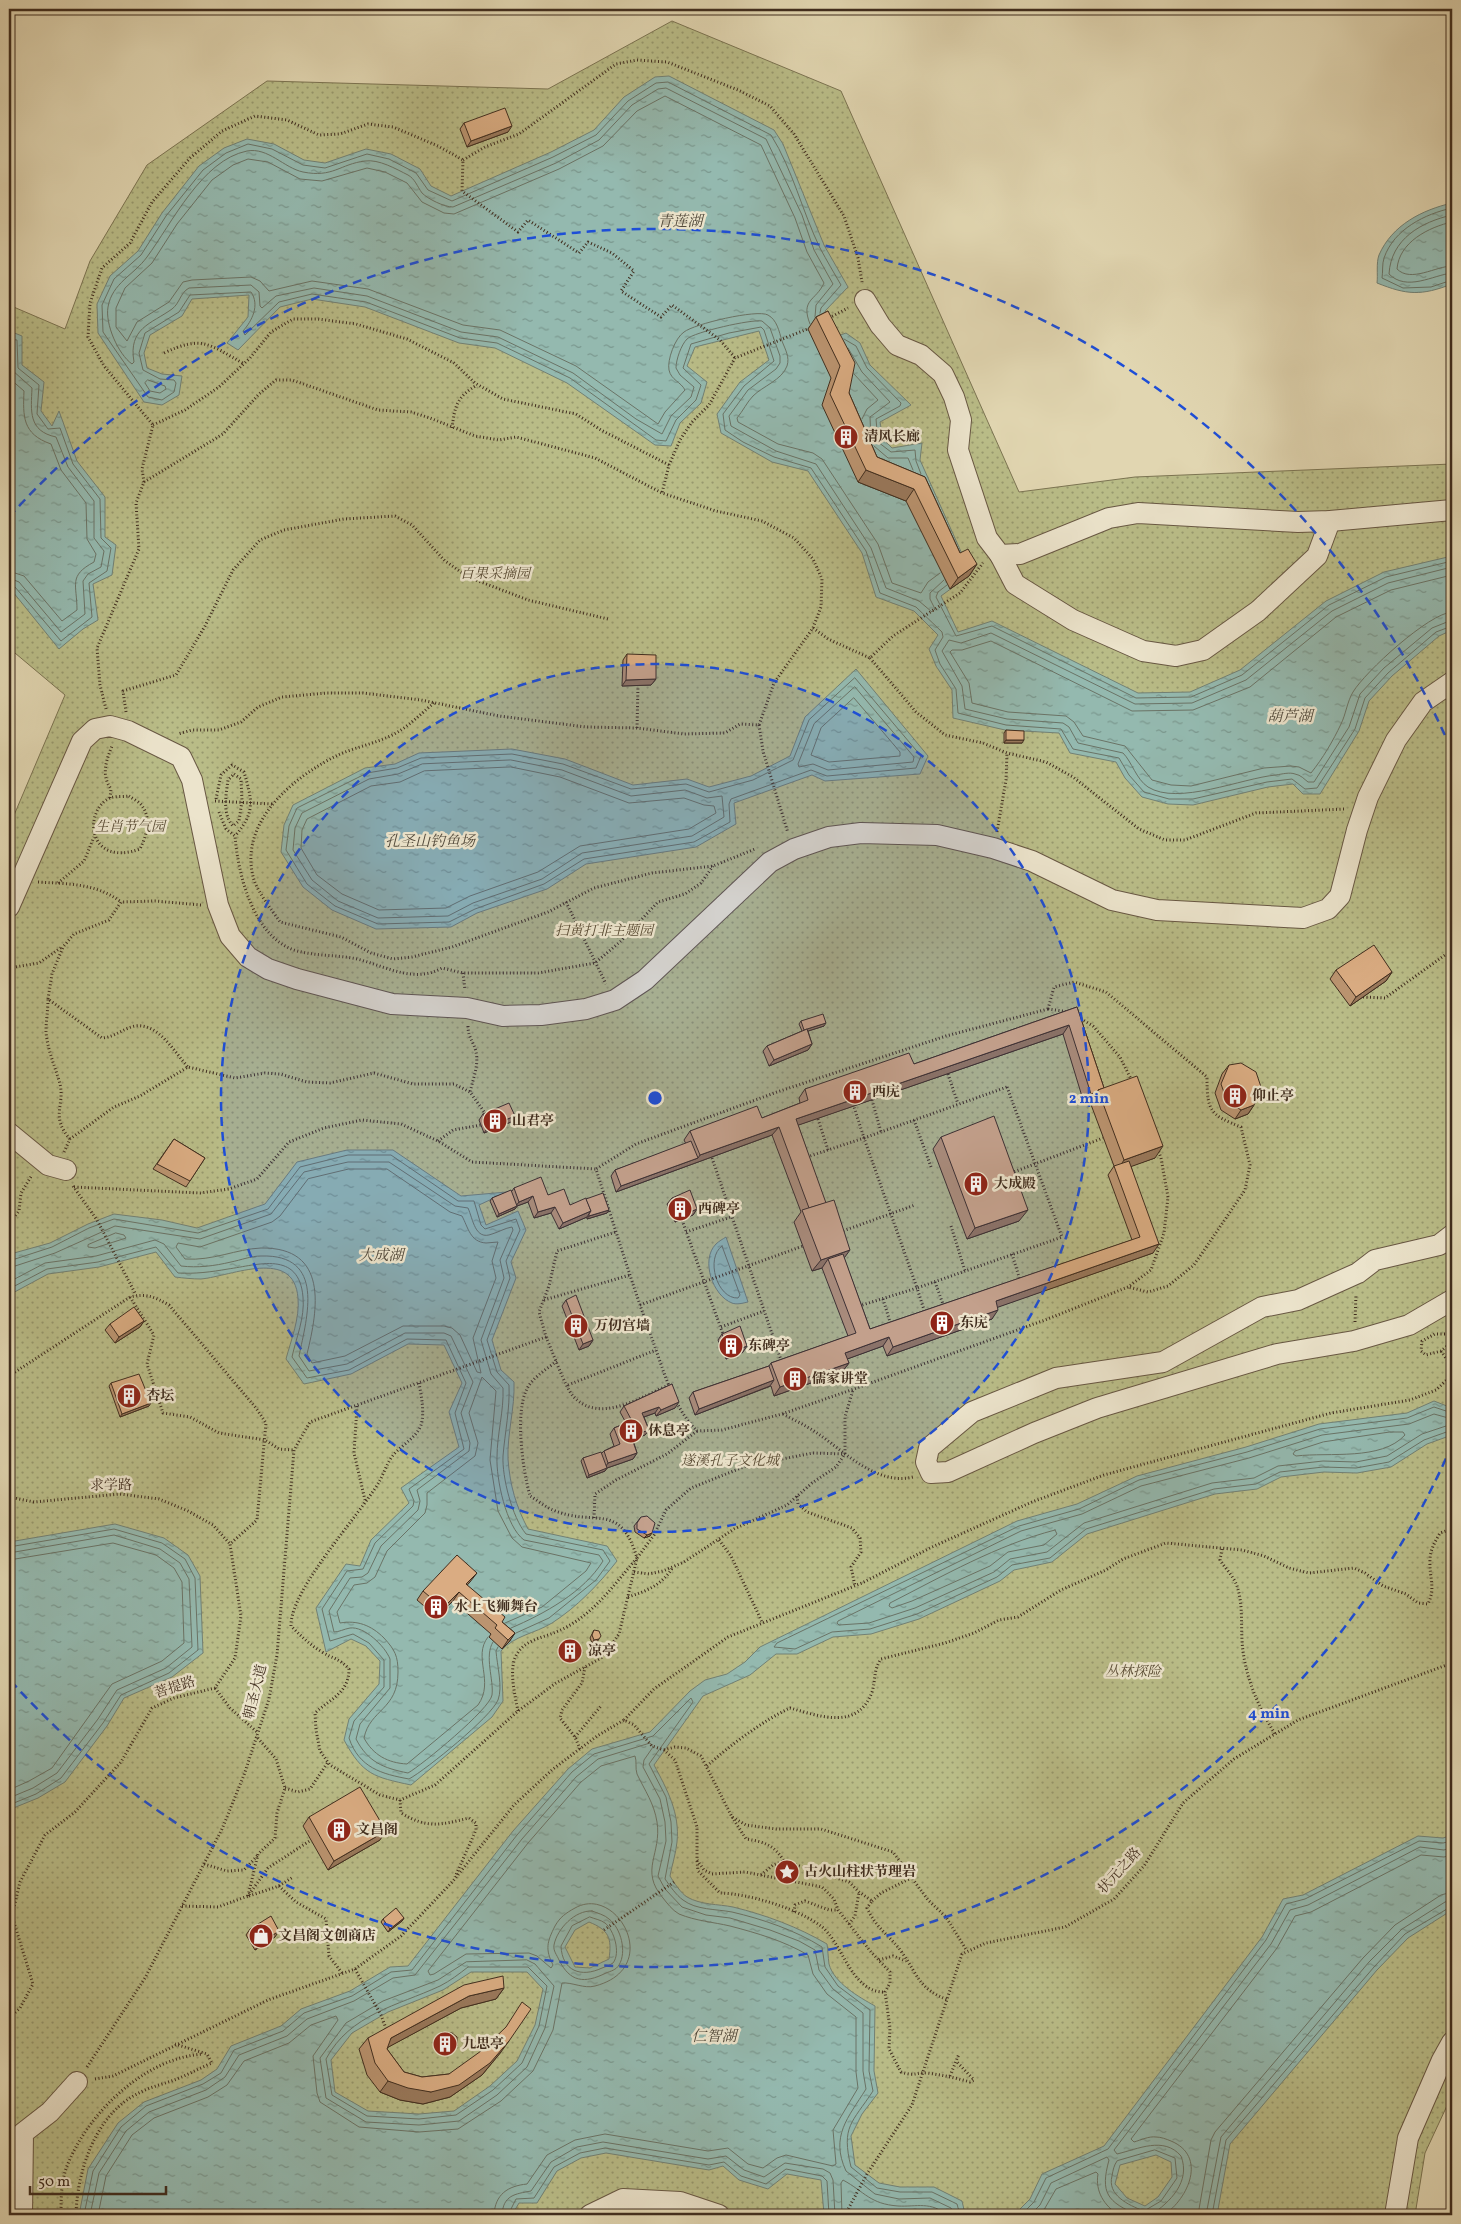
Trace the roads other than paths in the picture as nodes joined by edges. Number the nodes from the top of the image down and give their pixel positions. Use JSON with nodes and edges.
{"nodes":[{"id":1,"x":864,"y":300,"type":"road end"},
{"id":2,"x":1452,"y":510,"type":"edge"},
{"id":3,"x":1330,"y":521,"type":"junction"},
{"id":4,"x":996,"y":550,"type":"junction"},
{"id":5,"x":1452,"y":682,"type":"edge"},
{"id":6,"x":9,"y":906,"type":"edge"},
{"id":7,"x":9,"y":1133,"type":"edge"},
{"id":8,"x":70,"y":1179,"type":"road end"},
{"id":9,"x":1452,"y":1235,"type":"edge"},
{"id":10,"x":1452,"y":1300,"type":"edge"},
{"id":11,"x":1452,"y":2042,"type":"edge"},
{"id":12,"x":77,"y":2082,"type":"road end"},
{"id":13,"x":22,"y":2215,"type":"edge"},
{"id":14,"x":590,"y":2215,"type":"edge"},
{"id":15,"x":719,"y":2215,"type":"edge"},
{"id":16,"x":1395,"y":2215,"type":"edge"}],
"edges":[{"from":1,"to":4,"type":"lane"},
{"from":2,"to":3,"type":"lane"},
{"from":3,"to":4,"type":"lane"},
{"from":3,"to":4,"type":"lane"},
{"from":5,"to":6,"type":"lane"},
{"from":7,"to":8,"type":"lane"},
{"from":9,"to":10,"type":"lane"},
{"from":11,"to":16,"type":"lane"},
{"from":12,"to":13,"type":"lane"},
{"from":14,"to":15,"type":"lane"}]}
